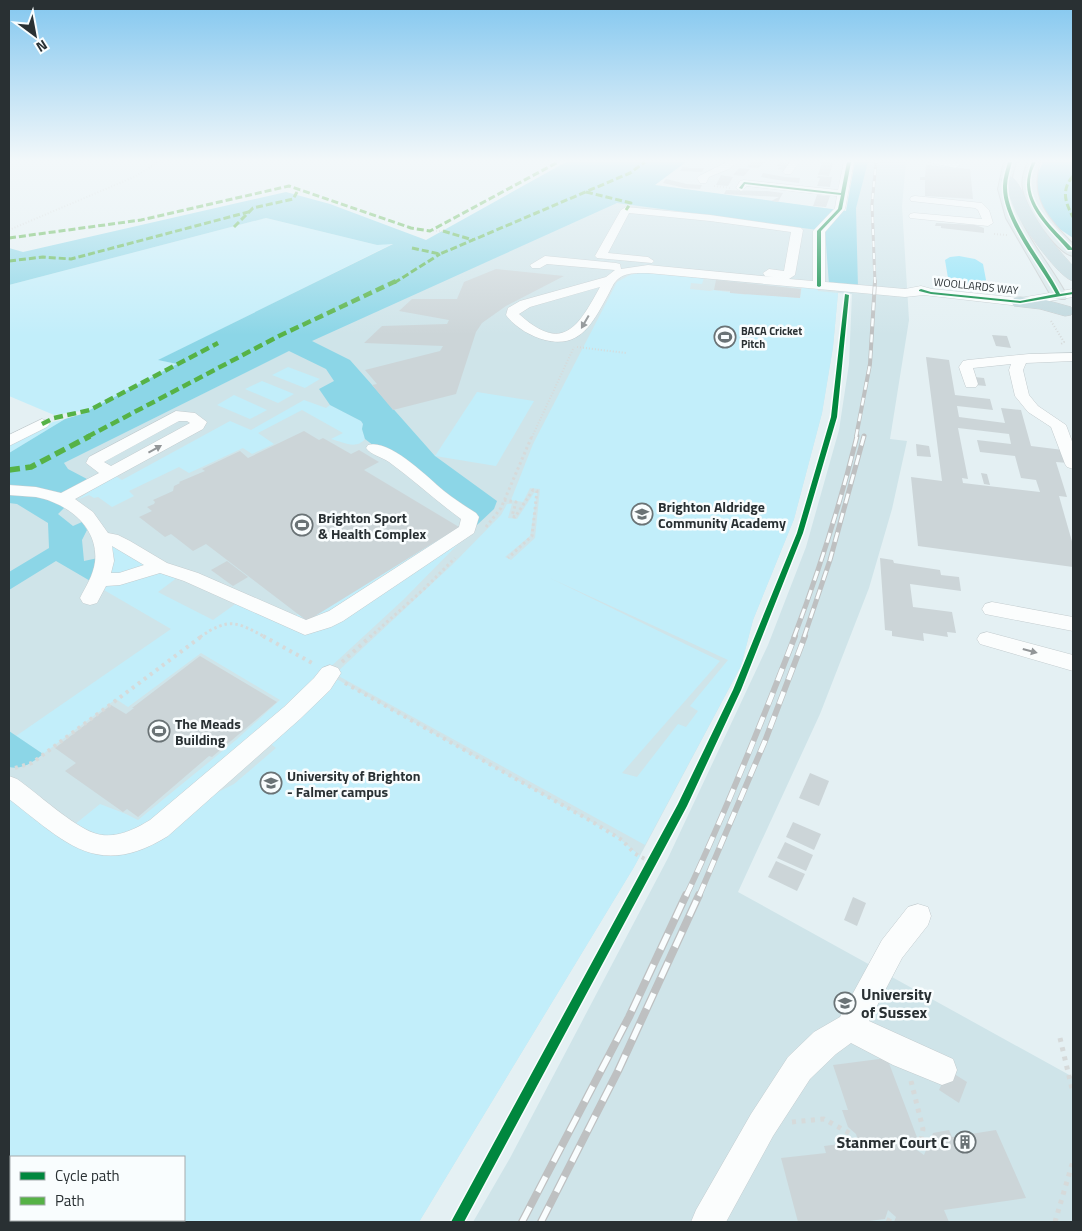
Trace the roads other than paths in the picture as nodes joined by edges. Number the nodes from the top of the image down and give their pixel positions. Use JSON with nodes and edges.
{"nodes":[{"id":1,"x":621,"y":219,"type":"edge"},
{"id":2,"x":720,"y":219,"type":"edge"},
{"id":3,"x":830,"y":219,"type":"edge"},
{"id":4,"x":967,"y":219,"type":"edge"},
{"id":5,"x":987,"y":219,"type":"edge"},
{"id":6,"x":1015,"y":219,"type":"edge"},
{"id":7,"x":1028,"y":219,"type":"edge"},
{"id":8,"x":1045,"y":219,"type":"edge"},
{"id":9,"x":1073,"y":252,"type":"edge"},
{"id":10,"x":536,"y":266,"type":"dead end"},
{"id":11,"x":647,"y":267,"type":"junction"},
{"id":12,"x":708,"y":275,"type":"junction"},
{"id":13,"x":1073,"y":276,"type":"edge"},
{"id":14,"x":610,"y":280,"type":"junction"},
{"id":15,"x":819,"y":286,"type":"junction"},
{"id":16,"x":705,"y":289,"type":"dead end"},
{"id":17,"x":1020,"y":302,"type":"joint"},
{"id":18,"x":1068,"y":305,"type":"edge"},
{"id":19,"x":1029,"y":358,"type":"junction"},
{"id":20,"x":1069,"y":358,"type":"edge"},
{"id":21,"x":971,"y":384,"type":"dead end"},
{"id":22,"x":42,"y":424,"type":"dead end"},
{"id":23,"x":9,"y":441,"type":"edge"},
{"id":24,"x":374,"y":448,"type":"dead end"},
{"id":25,"x":1073,"y":464,"type":"edge"},
{"id":26,"x":112,"y":473,"type":"junction"},
{"id":27,"x":9,"y":490,"type":"edge"},
{"id":28,"x":61,"y":500,"type":"junction"},
{"id":29,"x":101,"y":538,"type":"junction"},
{"id":30,"x":160,"y":567,"type":"junction"},
{"id":31,"x":100,"y":580,"type":"junction"},
{"id":32,"x":90,"y":598,"type":"dead end"},
{"id":33,"x":992,"y":609,"type":"dead end"},
{"id":34,"x":1073,"y":624,"type":"edge"},
{"id":35,"x":987,"y":639,"type":"dead end"},
{"id":36,"x":1073,"y":663,"type":"edge"},
{"id":37,"x":330,"y":673,"type":"road end"},
{"id":38,"x":9,"y":786,"type":"edge"},
{"id":39,"x":918,"y":916,"type":"dead end"},
{"id":40,"x":850,"y":1027,"type":"junction"},
{"id":41,"x":942,"y":1070,"type":"dead end"},
{"id":42,"x":708,"y":1222,"type":"edge"}],
"edges":[{"from":1,"to":11,"type":"street"},
{"from":2,"to":11,"type":"street"},
{"from":3,"to":15,"type":"street"},
{"from":4,"to":5,"type":"street"},
{"from":6,"to":18,"type":"main road"},
{"from":7,"to":13,"type":"highway"},
{"from":8,"to":9,"type":"main road"},
{"from":10,"to":11,"type":"street"},
{"from":11,"to":12,"type":"street","name":"WOOLLARDS WAY"},
{"from":11,"to":14,"type":"street"},
{"from":12,"to":15,"type":"street","name":"WOOLLARDS WAY"},
{"from":12,"to":16,"type":"street"},
{"from":14,"to":14,"type":"street","one_way":true},
{"from":15,"to":17,"type":"street","name":"WOOLLARDS WAY"},
{"from":17,"to":18,"type":"highway"},
{"from":19,"to":20,"type":"street"},
{"from":19,"to":21,"type":"street"},
{"from":19,"to":25,"type":"street"},
{"from":22,"to":23,"type":"street"},
{"from":24,"to":30,"type":"street"},
{"from":26,"to":26,"type":"street","one_way":true},
{"from":26,"to":28,"type":"street"},
{"from":27,"to":28,"type":"street"},
{"from":28,"to":29,"type":"street"},
{"from":29,"to":30,"type":"street"},
{"from":29,"to":31,"type":"street"},
{"from":30,"to":31,"type":"street"},
{"from":31,"to":32,"type":"street"},
{"from":33,"to":34,"type":"street"},
{"from":35,"to":36,"type":"street","one_way":true},
{"from":37,"to":38,"type":"street"},
{"from":39,"to":40,"type":"street"},
{"from":40,"to":41,"type":"street"},
{"from":40,"to":42,"type":"street"}]}
